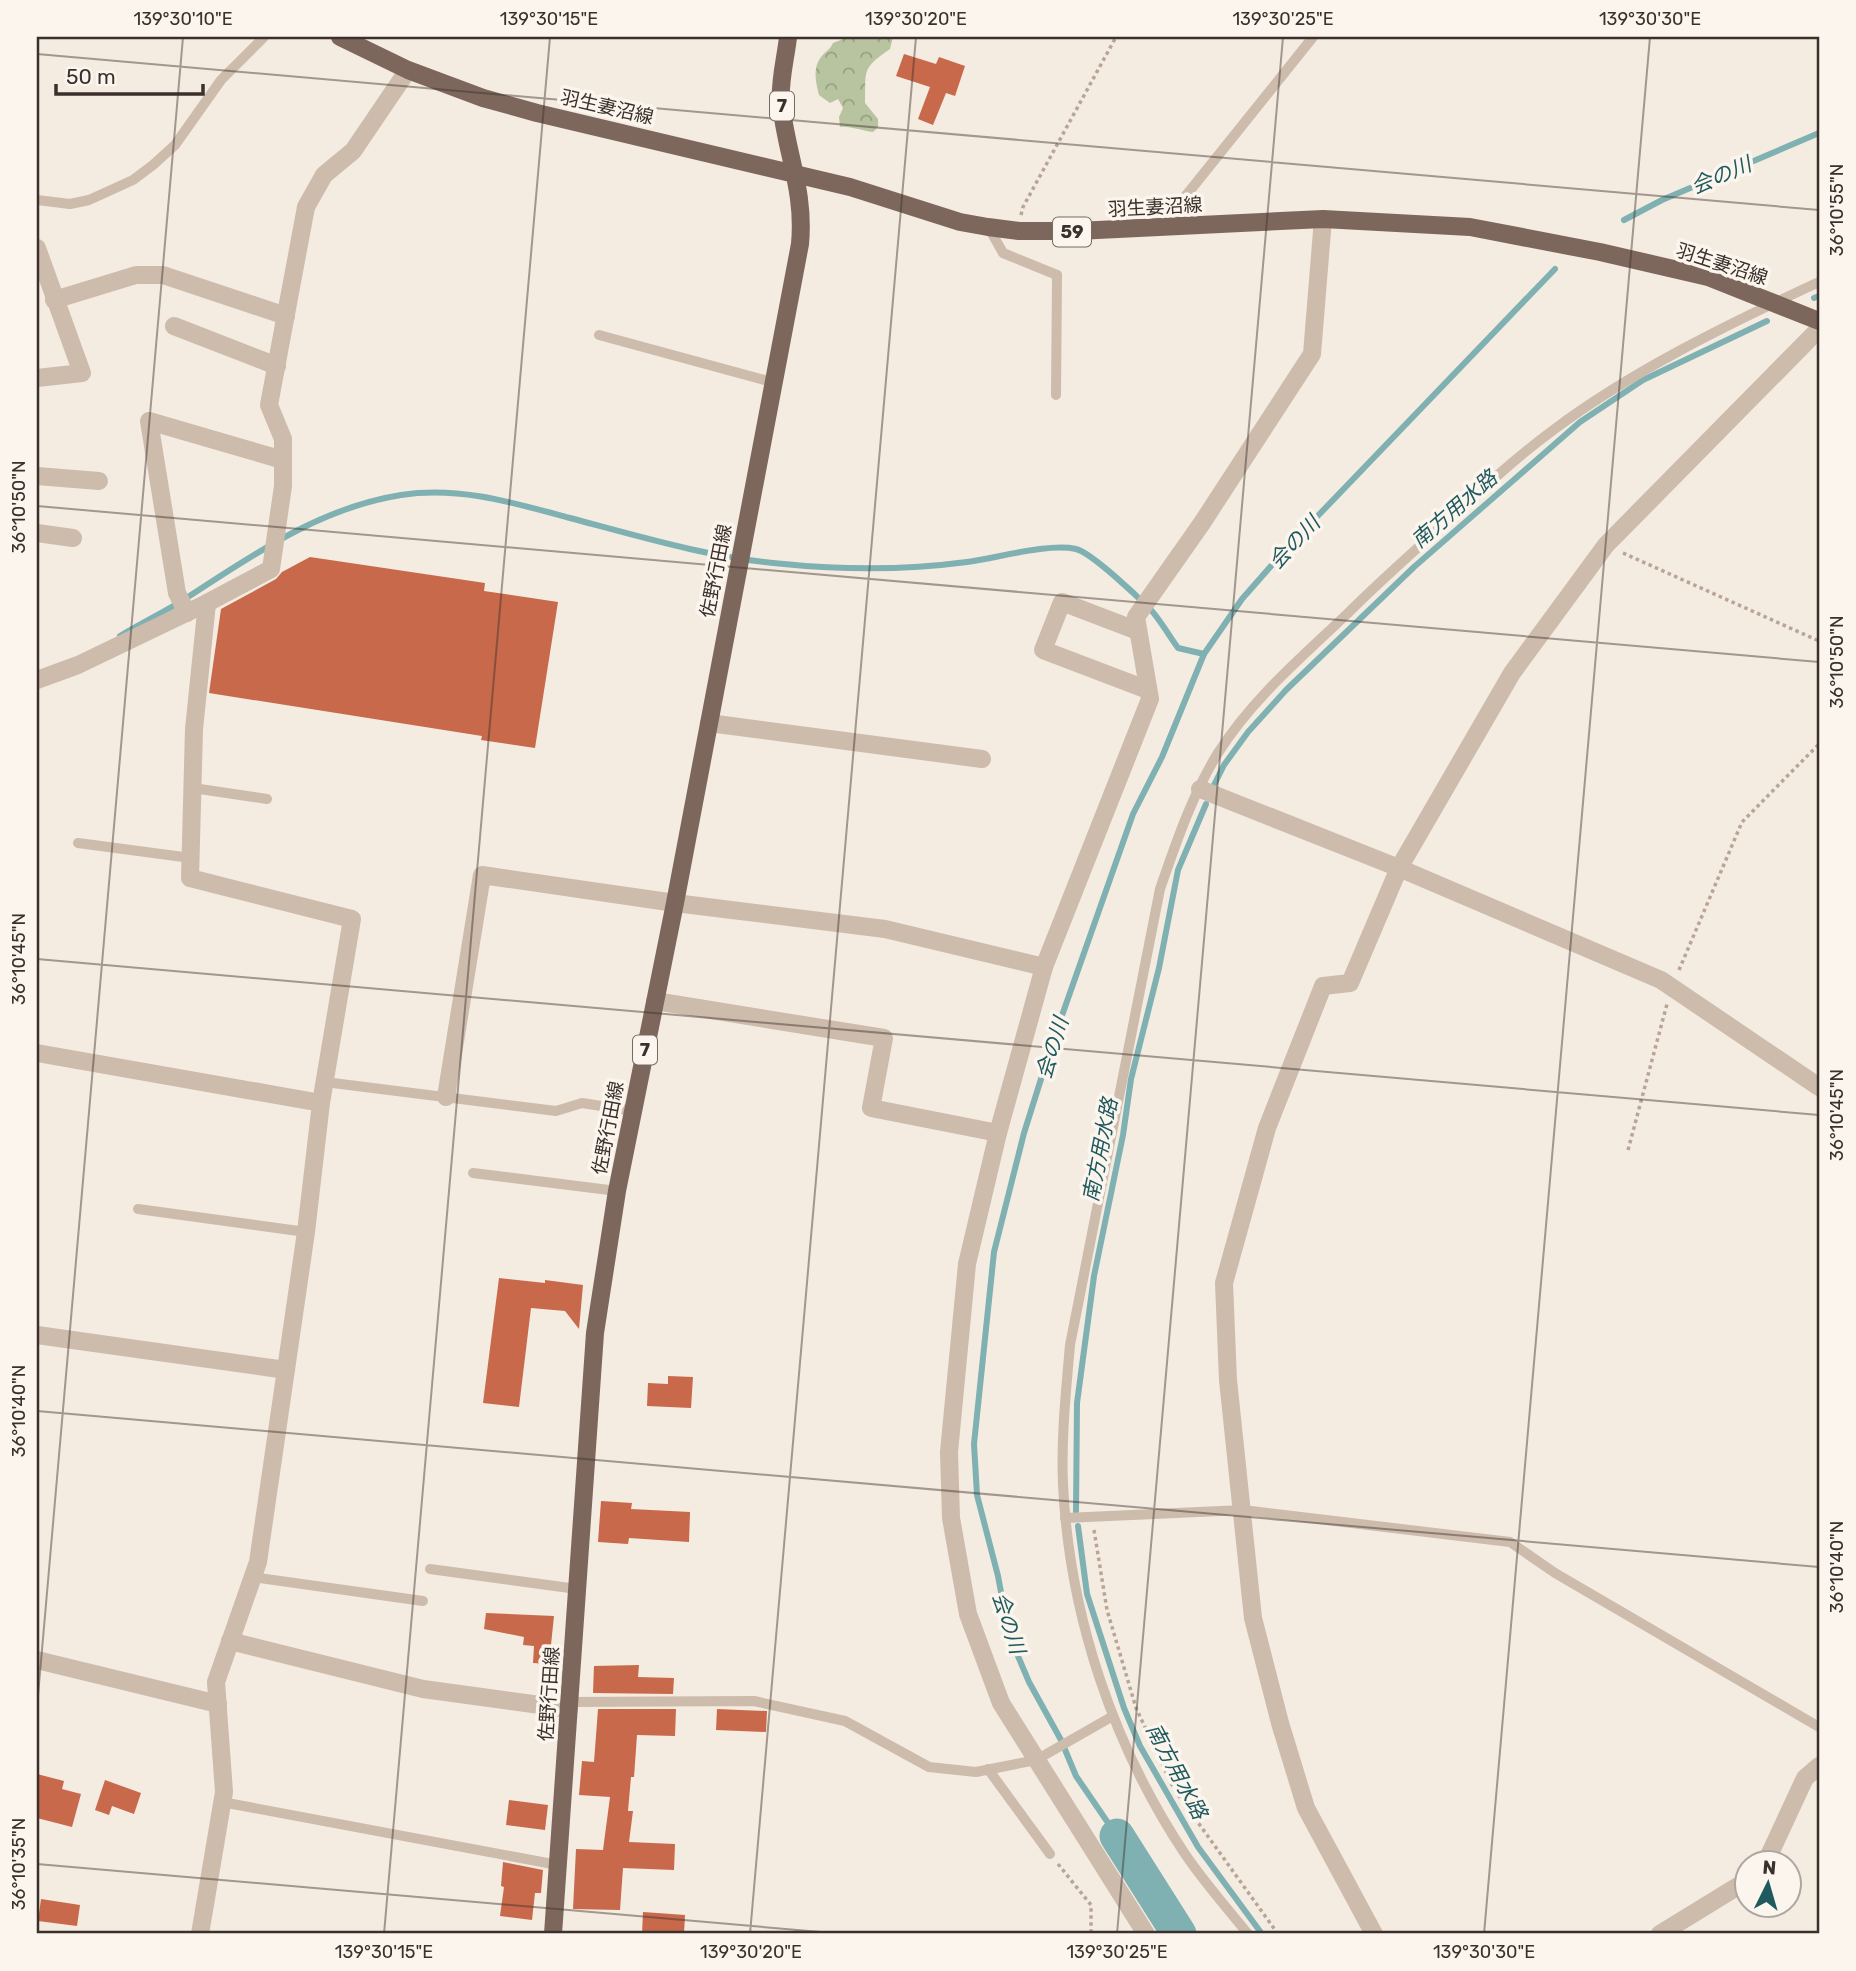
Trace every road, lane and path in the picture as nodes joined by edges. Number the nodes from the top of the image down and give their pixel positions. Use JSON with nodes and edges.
{"nodes":[{"id":1,"x":264,"y":37,"type":"edge"},
{"id":2,"x":788,"y":37,"type":"edge"},
{"id":3,"x":1116,"y":37,"type":"edge"},
{"id":4,"x":1312,"y":37,"type":"edge"},
{"id":5,"x":351,"y":39,"type":"edge"},
{"id":6,"x":408,"y":70,"type":"junction"},
{"id":7,"x":795,"y":175,"type":"junction"},
{"id":8,"x":37,"y":200,"type":"edge"},
{"id":9,"x":1323,"y":219,"type":"junction"},
{"id":10,"x":988,"y":227,"type":"junction"},
{"id":11,"x":1176,"y":228,"type":"junction"},
{"id":12,"x":1019,"y":231,"type":"junction"},
{"id":13,"x":37,"y":248,"type":"edge"},
{"id":14,"x":1819,"y":282,"type":"edge"},
{"id":15,"x":54,"y":300,"type":"junction"},
{"id":16,"x":1774,"y":303,"type":"junction"},
{"id":17,"x":286,"y":316,"type":"junction"},
{"id":18,"x":1817,"y":319,"type":"edge"},
{"id":19,"x":174,"y":326,"type":"dead end"},
{"id":20,"x":599,"y":335,"type":"dead end"},
{"id":21,"x":277,"y":366,"type":"junction"},
{"id":22,"x":37,"y":378,"type":"edge"},
{"id":23,"x":772,"y":382,"type":"junction"},
{"id":24,"x":1056,"y":396,"type":"dead end"},
{"id":25,"x":283,"y":460,"type":"junction"},
{"id":26,"x":37,"y":476,"type":"edge"},
{"id":27,"x":99,"y":481,"type":"dead end"},
{"id":28,"x":37,"y":533,"type":"edge"},
{"id":29,"x":72,"y":538,"type":"dead end"},
{"id":30,"x":1606,"y":545,"type":"junction"},
{"id":31,"x":207,"y":603,"type":"junction"},
{"id":32,"x":187,"y":613,"type":"junction"},
{"id":33,"x":1138,"y":631,"type":"junction"},
{"id":34,"x":1819,"y":641,"type":"edge"},
{"id":35,"x":37,"y":680,"type":"edge"},
{"id":36,"x":1148,"y":690,"type":"junction"},
{"id":37,"x":709,"y":723,"type":"junction"},
{"id":38,"x":1819,"y":744,"type":"edge"},
{"id":39,"x":982,"y":759,"type":"dead end"},
{"id":40,"x":193,"y":788,"type":"junction"},
{"id":41,"x":1200,"y":789,"type":"junction"},
{"id":42,"x":267,"y":799,"type":"dead end"},
{"id":43,"x":78,"y":843,"type":"dead end"},
{"id":44,"x":191,"y":858,"type":"junction"},
{"id":45,"x":1399,"y":867,"type":"junction"},
{"id":46,"x":675,"y":903,"type":"junction"},
{"id":47,"x":1044,"y":967,"type":"junction"},
{"id":48,"x":1671,"y":987,"type":"junction"},
{"id":49,"x":655,"y":1001,"type":"junction"},
{"id":50,"x":37,"y":1053,"type":"edge"},
{"id":51,"x":325,"y":1082,"type":"junction"},
{"id":52,"x":1819,"y":1087,"type":"edge"},
{"id":53,"x":446,"y":1097,"type":"junction"},
{"id":54,"x":321,"y":1103,"type":"junction"},
{"id":55,"x":633,"y":1111,"type":"junction"},
{"id":56,"x":998,"y":1133,"type":"junction"},
{"id":57,"x":1628,"y":1150,"type":"dead end"},
{"id":58,"x":472,"y":1173,"type":"dead end"},
{"id":59,"x":617,"y":1191,"type":"junction"},
{"id":60,"x":138,"y":1209,"type":"dead end"},
{"id":61,"x":306,"y":1232,"type":"junction"},
{"id":62,"x":37,"y":1335,"type":"edge"},
{"id":63,"x":286,"y":1370,"type":"junction"},
{"id":64,"x":1242,"y":1510,"type":"junction"},
{"id":65,"x":1092,"y":1517,"type":"junction"},
{"id":66,"x":1066,"y":1518,"type":"junction"},
{"id":67,"x":430,"y":1569,"type":"dead end"},
{"id":68,"x":252,"y":1577,"type":"junction"},
{"id":69,"x":577,"y":1589,"type":"junction"},
{"id":70,"x":424,"y":1601,"type":"dead end"},
{"id":71,"x":230,"y":1641,"type":"junction"},
{"id":72,"x":37,"y":1660,"type":"edge"},
{"id":73,"x":218,"y":1703,"type":"junction"},
{"id":74,"x":569,"y":1705,"type":"junction"},
{"id":75,"x":1113,"y":1716,"type":"junction"},
{"id":76,"x":1819,"y":1727,"type":"edge"},
{"id":77,"x":1036,"y":1760,"type":"junction"},
{"id":78,"x":1819,"y":1766,"type":"edge"},
{"id":79,"x":988,"y":1769,"type":"junction"},
{"id":80,"x":222,"y":1802,"type":"junction"},
{"id":81,"x":1773,"y":1848,"type":"edge"},
{"id":82,"x":1050,"y":1854,"type":"joint"},
{"id":83,"x":558,"y":1865,"type":"junction"},
{"id":84,"x":1734,"y":1889,"type":"edge"},
{"id":85,"x":200,"y":1934,"type":"edge"},
{"id":86,"x":553,"y":1934,"type":"edge"},
{"id":87,"x":1091,"y":1934,"type":"edge"},
{"id":88,"x":1146,"y":1934,"type":"edge"},
{"id":89,"x":1248,"y":1934,"type":"edge"},
{"id":90,"x":1278,"y":1934,"type":"edge"},
{"id":91,"x":1374,"y":1934,"type":"edge"},
{"id":92,"x":1660,"y":1934,"type":"edge"}],
"edges":[{"from":1,"to":8,"type":"lane"},
{"from":2,"to":7,"type":"main road","number":"7"},
{"from":3,"to":12,"type":"path"},
{"from":4,"to":11,"type":"lane"},
{"from":5,"to":6,"type":"main road","name":"羽生妻沼線","number":"59"},
{"from":6,"to":7,"type":"main road","name":"羽生妻沼線","number":"59"},
{"from":6,"to":17,"type":"street"},
{"from":7,"to":10,"type":"main road","name":"羽生妻沼線","number":"59"},
{"from":7,"to":23,"type":"main road","name":"佐野行田線","number":"7"},
{"from":9,"to":11,"type":"main road","name":"羽生妻沼線","number":"59"},
{"from":9,"to":16,"type":"main road","name":"羽生妻沼線","number":"59"},
{"from":9,"to":33,"type":"street"},
{"from":10,"to":12,"type":"main road","name":"羽生妻沼線","number":"59"},
{"from":10,"to":24,"type":"lane"},
{"from":11,"to":12,"type":"main road","name":"羽生妻沼線","number":"59"},
{"from":13,"to":15,"type":"street"},
{"from":14,"to":16,"type":"lane"},
{"from":15,"to":17,"type":"street"},
{"from":15,"to":22,"type":"street"},
{"from":16,"to":18,"type":"main road","name":"羽生妻沼線","number":"59"},
{"from":16,"to":41,"type":"lane"},
{"from":17,"to":21,"type":"street"},
{"from":18,"to":30,"type":"street"},
{"from":19,"to":21,"type":"street"},
{"from":20,"to":23,"type":"lane"},
{"from":21,"to":25,"type":"street"},
{"from":23,"to":37,"type":"main road","name":"佐野行田線","number":"7"},
{"from":25,"to":31,"type":"street"},
{"from":25,"to":32,"type":"street"},
{"from":26,"to":27,"type":"street"},
{"from":28,"to":29,"type":"street"},
{"from":30,"to":34,"type":"path"},
{"from":30,"to":45,"type":"street"},
{"from":31,"to":32,"type":"street"},
{"from":31,"to":40,"type":"street"},
{"from":32,"to":35,"type":"street"},
{"from":33,"to":36,"type":"street"},
{"from":33,"to":36,"type":"street"},
{"from":36,"to":47,"type":"street"},
{"from":37,"to":39,"type":"street"},
{"from":37,"to":46,"type":"main road","name":"佐野行田線","number":"7"},
{"from":38,"to":48,"type":"path"},
{"from":40,"to":42,"type":"lane"},
{"from":40,"to":44,"type":"street"},
{"from":41,"to":45,"type":"street"},
{"from":41,"to":66,"type":"lane"},
{"from":43,"to":44,"type":"lane"},
{"from":44,"to":51,"type":"street"},
{"from":45,"to":48,"type":"street"},
{"from":45,"to":64,"type":"street"},
{"from":46,"to":47,"type":"street"},
{"from":46,"to":49,"type":"main road","name":"佐野行田線","number":"7"},
{"from":46,"to":53,"type":"street"},
{"from":47,"to":56,"type":"street"},
{"from":48,"to":52,"type":"street"},
{"from":48,"to":57,"type":"path"},
{"from":49,"to":55,"type":"main road","name":"佐野行田線","number":"7"},
{"from":49,"to":56,"type":"street"},
{"from":50,"to":54,"type":"street"},
{"from":51,"to":53,"type":"lane"},
{"from":51,"to":54,"type":"street"},
{"from":53,"to":55,"type":"lane"},
{"from":54,"to":61,"type":"street"},
{"from":55,"to":59,"type":"main road","name":"佐野行田線","number":"7"},
{"from":56,"to":77,"type":"street"},
{"from":58,"to":59,"type":"lane"},
{"from":59,"to":69,"type":"main road","name":"佐野行田線","number":"7"},
{"from":60,"to":61,"type":"lane"},
{"from":61,"to":63,"type":"street"},
{"from":62,"to":63,"type":"street"},
{"from":63,"to":68,"type":"street"},
{"from":64,"to":65,"type":"lane"},
{"from":64,"to":76,"type":"lane"},
{"from":64,"to":91,"type":"street"},
{"from":65,"to":66,"type":"lane"},
{"from":65,"to":90,"type":"path"},
{"from":66,"to":75,"type":"lane"},
{"from":67,"to":69,"type":"lane"},
{"from":68,"to":70,"type":"lane"},
{"from":68,"to":71,"type":"street"},
{"from":69,"to":74,"type":"main road","name":"佐野行田線","number":"7"},
{"from":71,"to":73,"type":"street"},
{"from":71,"to":74,"type":"street"},
{"from":72,"to":73,"type":"street"},
{"from":73,"to":80,"type":"street"},
{"from":74,"to":79,"type":"lane"},
{"from":74,"to":83,"type":"main road","name":"佐野行田線","number":"7"},
{"from":75,"to":77,"type":"lane"},
{"from":75,"to":89,"type":"lane"},
{"from":77,"to":79,"type":"lane"},
{"from":77,"to":88,"type":"street"},
{"from":78,"to":81,"type":"street"},
{"from":79,"to":82,"type":"lane"},
{"from":80,"to":83,"type":"lane"},
{"from":80,"to":85,"type":"street"},
{"from":82,"to":87,"type":"path"},
{"from":83,"to":86,"type":"main road","name":"佐野行田線","number":"7"},
{"from":84,"to":92,"type":"street"}]}
